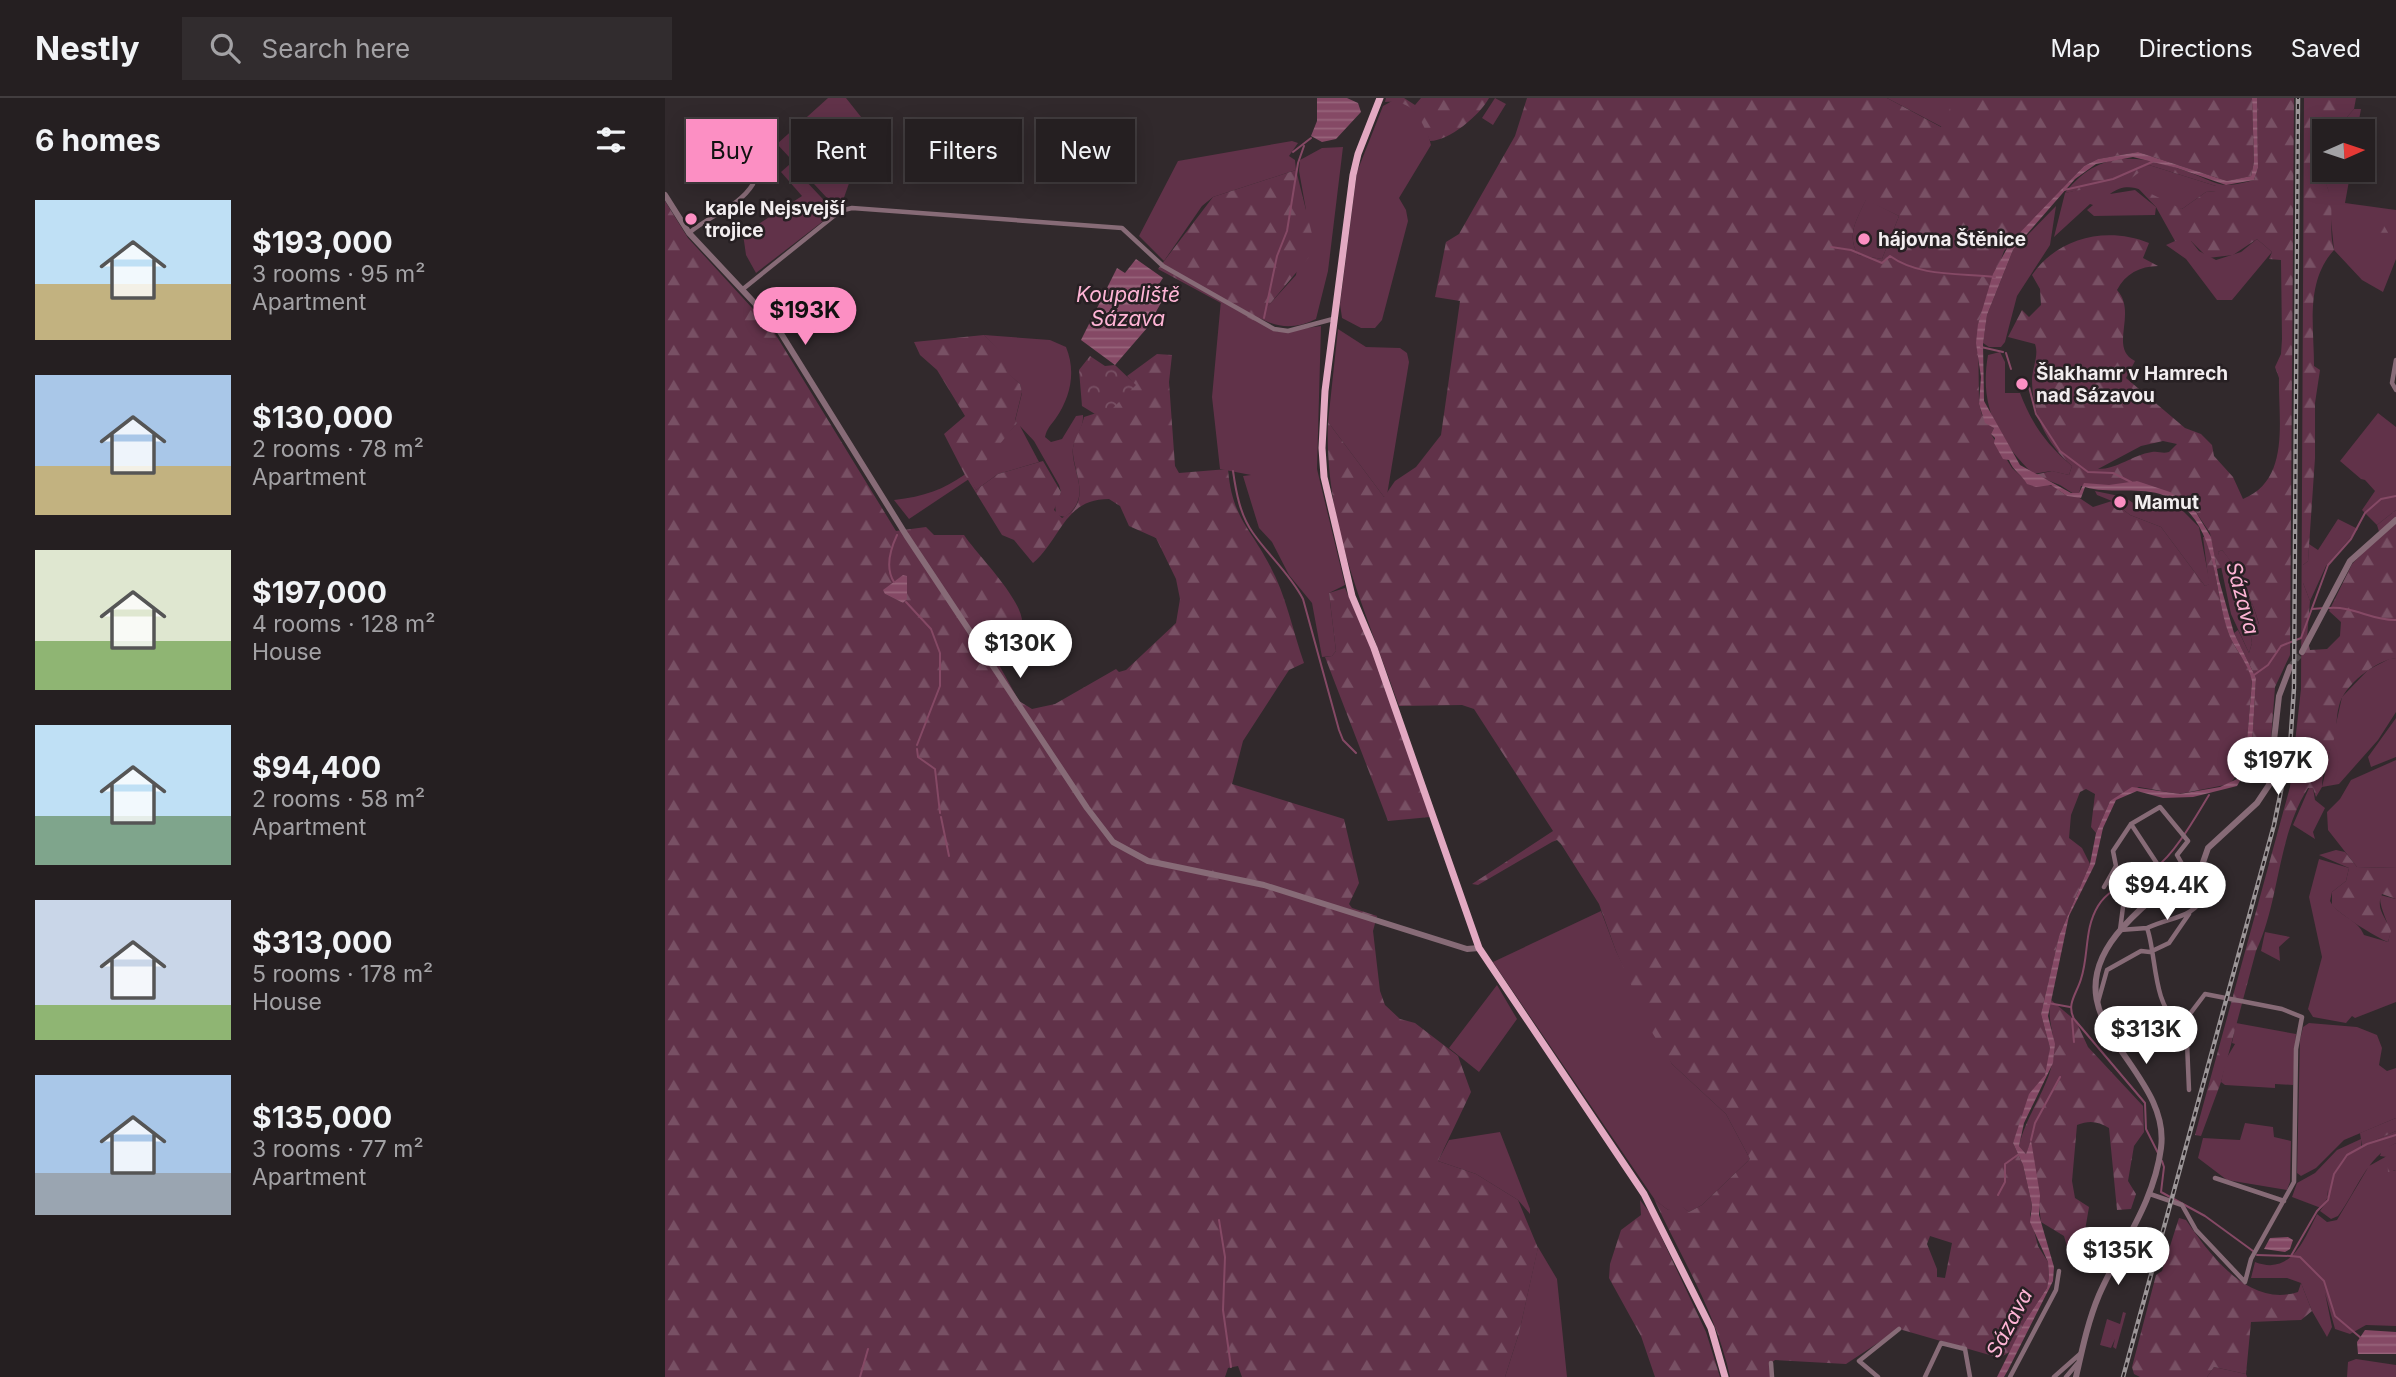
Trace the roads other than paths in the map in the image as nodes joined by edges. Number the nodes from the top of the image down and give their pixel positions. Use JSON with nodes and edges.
{"nodes":[{"id":1,"x":1380,"y":98,"type":"edge"},
{"id":2,"x":753,"y":182,"type":"edge"},
{"id":3,"x":665,"y":195,"type":"edge"},
{"id":4,"x":689,"y":233,"type":"junction"},
{"id":5,"x":743,"y":289,"type":"junction"},
{"id":6,"x":1334,"y":319,"type":"junction"},
{"id":7,"x":2396,"y":360,"type":"edge"},
{"id":8,"x":2396,"y":390,"type":"edge"},
{"id":9,"x":2396,"y":520,"type":"edge"},
{"id":10,"x":2302,"y":652,"type":"tunnel mouth"},
{"id":11,"x":2290,"y":667,"type":"tunnel mouth"},
{"id":12,"x":2130,"y":824,"type":"junction"},
{"id":13,"x":2182,"y":864,"type":"junction"},
{"id":14,"x":2160,"y":868,"type":"junction"},
{"id":15,"x":2200,"y":871,"type":"junction"},
{"id":16,"x":2189,"y":876,"type":"junction"},
{"id":17,"x":2104,"y":887,"type":"dead end"},
{"id":18,"x":2189,"y":914,"type":"junction"},
{"id":19,"x":2147,"y":928,"type":"junction"},
{"id":20,"x":2120,"y":930,"type":"junction"},
{"id":21,"x":1479,"y":948,"type":"junction"},
{"id":22,"x":2150,"y":952,"type":"junction"},
{"id":23,"x":2097,"y":1002,"type":"junction"},
{"id":24,"x":2186,"y":1019,"type":"junction"},
{"id":25,"x":2189,"y":1090,"type":"dead end"},
{"id":26,"x":2215,"y":1178,"type":"dead end"},
{"id":27,"x":2150,"y":1194,"type":"junction"},
{"id":28,"x":2284,"y":1201,"type":"junction"},
{"id":29,"x":2059,"y":1271,"type":"dead end"},
{"id":30,"x":1899,"y":1329,"type":"dead end"},
{"id":31,"x":2082,"y":1352,"type":"junction"},
{"id":32,"x":2080,"y":1360,"type":"junction"},
{"id":33,"x":1771,"y":1363,"type":"dead end"},
{"id":34,"x":1725,"y":1377,"type":"edge"},
{"id":35,"x":1772,"y":1377,"type":"edge"},
{"id":36,"x":1878,"y":1377,"type":"edge"},
{"id":37,"x":1925,"y":1377,"type":"edge"},
{"id":38,"x":1970,"y":1377,"type":"edge"},
{"id":39,"x":2010,"y":1377,"type":"edge"},
{"id":40,"x":2054,"y":1377,"type":"edge"},
{"id":41,"x":2066,"y":1377,"type":"edge"},
{"id":42,"x":2076,"y":1377,"type":"edge"}],
"edges":[{"from":1,"to":6,"type":"main road"},
{"from":2,"to":4,"type":"street"},
{"from":3,"to":4,"type":"street"},
{"from":4,"to":5,"type":"street"},
{"from":5,"to":6,"type":"street"},
{"from":5,"to":21,"type":"street"},
{"from":6,"to":21,"type":"main road"},
{"from":7,"to":8,"type":"street"},
{"from":9,"to":10,"type":"street"},
{"from":11,"to":15,"type":"street"},
{"from":12,"to":13,"type":"street"},
{"from":12,"to":14,"type":"street"},
{"from":12,"to":17,"type":"street"},
{"from":13,"to":14,"type":"street"},
{"from":13,"to":16,"type":"street"},
{"from":14,"to":20,"type":"street"},
{"from":15,"to":16,"type":"street"},
{"from":15,"to":18,"type":"street"},
{"from":16,"to":20,"type":"street"},
{"from":18,"to":19,"type":"street"},
{"from":18,"to":22,"type":"street"},
{"from":19,"to":20,"type":"street"},
{"from":19,"to":22,"type":"street"},
{"from":20,"to":23,"type":"street"},
{"from":21,"to":34,"type":"main road"},
{"from":22,"to":23,"type":"street"},
{"from":22,"to":24,"type":"street"},
{"from":23,"to":27,"type":"street"},
{"from":24,"to":25,"type":"street"},
{"from":24,"to":28,"type":"street"},
{"from":26,"to":28,"type":"street"},
{"from":27,"to":28,"type":"street"},
{"from":27,"to":31,"type":"street"},
{"from":29,"to":39,"type":"street"},
{"from":30,"to":36,"type":"street"},
{"from":31,"to":32,"type":"street"},
{"from":31,"to":40,"type":"street"},
{"from":32,"to":41,"type":"street"},
{"from":32,"to":42,"type":"street"},
{"from":33,"to":35,"type":"street"},
{"from":37,"to":38,"type":"street"}]}
